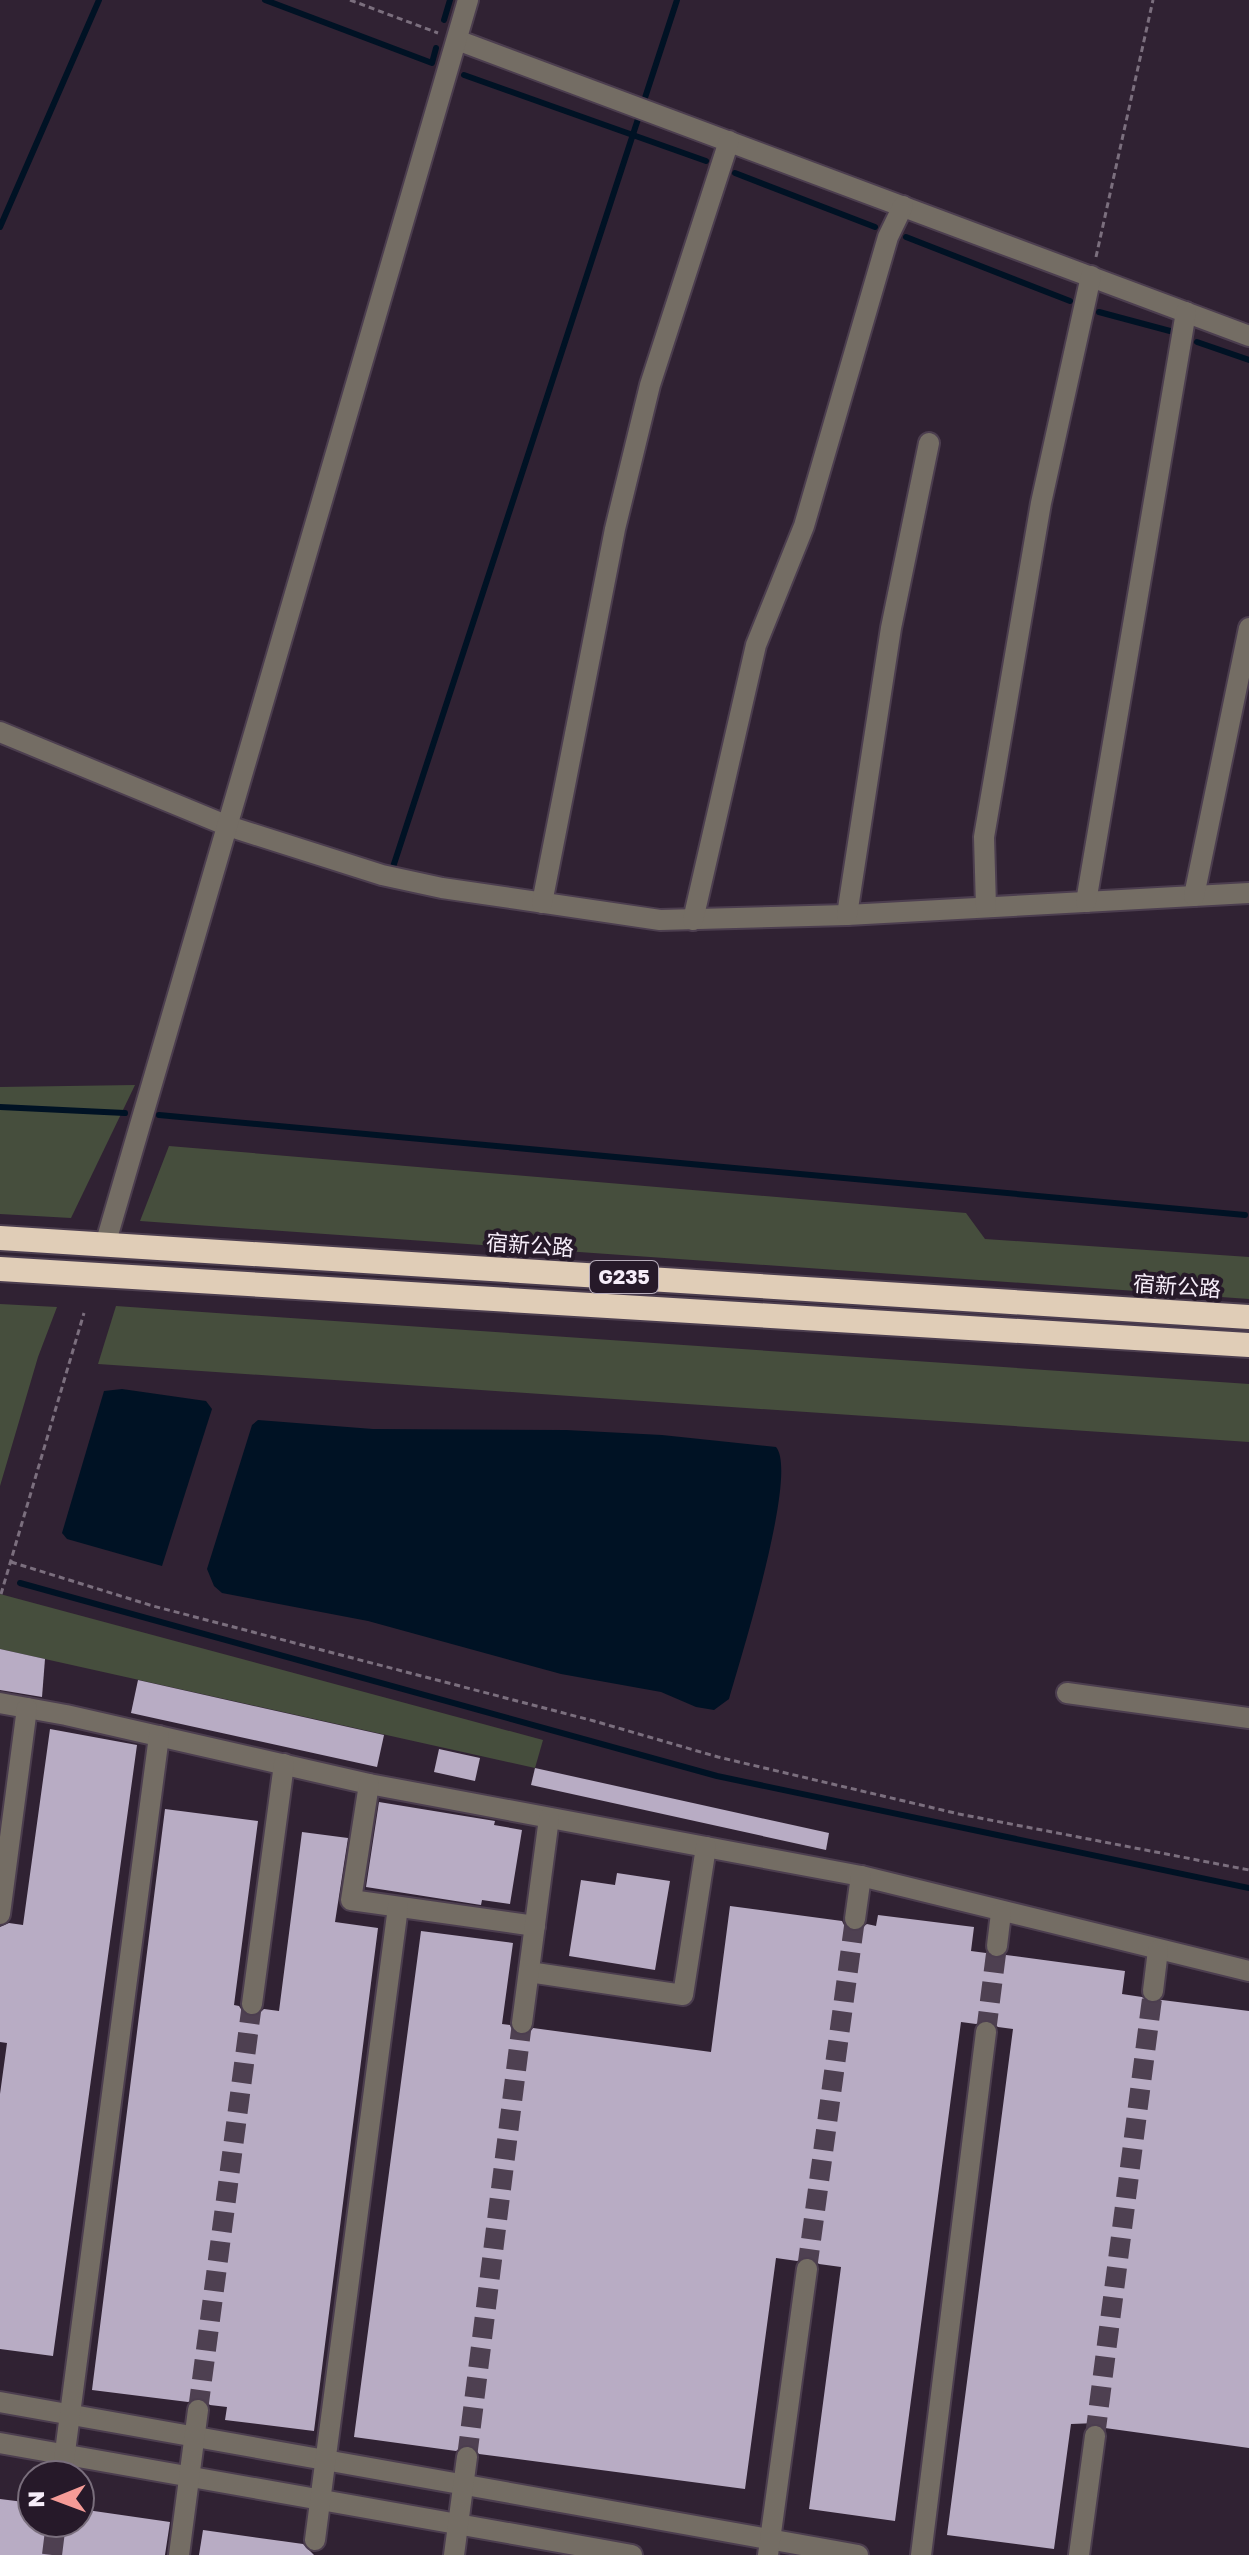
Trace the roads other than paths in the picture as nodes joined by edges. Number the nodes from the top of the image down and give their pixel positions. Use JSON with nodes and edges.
{"nodes":[{"id":1,"x":468,"y":0,"type":"edge"},
{"id":2,"x":457,"y":40,"type":"junction"},
{"id":3,"x":729,"y":141,"type":"junction"},
{"id":4,"x":903,"y":206,"type":"junction"},
{"id":5,"x":1091,"y":276,"type":"junction"},
{"id":6,"x":1186,"y":312,"type":"junction"},
{"id":7,"x":1249,"y":336,"type":"edge"},
{"id":8,"x":929,"y":443,"type":"dead end"},
{"id":9,"x":1249,"y":628,"type":"edge"},
{"id":10,"x":0,"y":732,"type":"edge"},
{"id":11,"x":228,"y":826,"type":"junction"},
{"id":12,"x":1249,"y":893,"type":"edge"},
{"id":13,"x":1194,"y":896,"type":"junction"},
{"id":14,"x":1086,"y":902,"type":"junction"},
{"id":15,"x":542,"y":903,"type":"junction"},
{"id":16,"x":986,"y":907,"type":"junction"},
{"id":17,"x":847,"y":915,"type":"junction"},
{"id":18,"x":693,"y":920,"type":"junction"},
{"id":19,"x":0,"y":1238,"type":"edge"},
{"id":20,"x":105,"y":1245,"type":"junction"},
{"id":21,"x":0,"y":1269,"type":"edge"},
{"id":22,"x":1249,"y":1317,"type":"edge"},
{"id":23,"x":1249,"y":1347,"type":"edge"},
{"id":24,"x":1067,"y":1693,"type":"dead end"},
{"id":25,"x":0,"y":1703,"type":"edge"},
{"id":26,"x":27,"y":1708,"type":"junction"},
{"id":27,"x":1249,"y":1718,"type":"edge"},
{"id":28,"x":159,"y":1736,"type":"junction"},
{"id":29,"x":284,"y":1764,"type":"junction"},
{"id":30,"x":369,"y":1784,"type":"junction"},
{"id":31,"x":549,"y":1818,"type":"junction"},
{"id":32,"x":706,"y":1847,"type":"junction"},
{"id":33,"x":861,"y":1876,"type":"junction"},
{"id":34,"x":398,"y":1907,"type":"junction"},
{"id":35,"x":1001,"y":1913,"type":"junction"},
{"id":36,"x":0,"y":1914,"type":"edge"},
{"id":37,"x":855,"y":1919,"type":"tunnel mouth"},
{"id":38,"x":535,"y":1926,"type":"junction"},
{"id":39,"x":997,"y":1946,"type":"tunnel mouth"},
{"id":40,"x":1158,"y":1950,"type":"junction"},
{"id":41,"x":1249,"y":1971,"type":"edge"},
{"id":42,"x":529,"y":1972,"type":"junction"},
{"id":43,"x":1153,"y":1991,"type":"tunnel mouth"},
{"id":44,"x":252,"y":2004,"type":"tunnel mouth"},
{"id":45,"x":522,"y":2023,"type":"tunnel mouth"},
{"id":46,"x":986,"y":2032,"type":"tunnel mouth"},
{"id":47,"x":807,"y":2269,"type":"tunnel mouth"},
{"id":48,"x":0,"y":2402,"type":"edge"},
{"id":49,"x":198,"y":2410,"type":"tunnel mouth"},
{"id":50,"x":70,"y":2414,"type":"junction"},
{"id":51,"x":195,"y":2436,"type":"junction"},
{"id":52,"x":1095,"y":2436,"type":"tunnel mouth"},
{"id":53,"x":0,"y":2443,"type":"edge"},
{"id":54,"x":467,"y":2457,"type":"tunnel mouth"},
{"id":55,"x":47,"y":2459,"type":"edge"},
{"id":56,"x":65,"y":2459,"type":"edge"},
{"id":57,"x":326,"y":2460,"type":"junction"},
{"id":58,"x":96,"y":2468,"type":"edge"},
{"id":59,"x":189,"y":2477,"type":"junction"},
{"id":60,"x":463,"y":2484,"type":"junction"},
{"id":61,"x":320,"y":2500,"type":"junction"},
{"id":62,"x":458,"y":2524,"type":"junction"},
{"id":63,"x":315,"y":2540,"type":"dead end"},
{"id":64,"x":769,"y":2547,"type":"edge"},
{"id":65,"x":179,"y":2555,"type":"edge"},
{"id":66,"x":454,"y":2555,"type":"edge"},
{"id":67,"x":632,"y":2555,"type":"edge"},
{"id":68,"x":858,"y":2555,"type":"edge"},
{"id":69,"x":921,"y":2555,"type":"edge"},
{"id":70,"x":1079,"y":2555,"type":"edge"}],
"edges":[{"from":1,"to":2,"type":"street"},
{"from":2,"to":3,"type":"street"},
{"from":2,"to":11,"type":"street"},
{"from":3,"to":4,"type":"street"},
{"from":3,"to":15,"type":"street"},
{"from":4,"to":5,"type":"street"},
{"from":4,"to":18,"type":"street"},
{"from":5,"to":6,"type":"street"},
{"from":5,"to":16,"type":"street"},
{"from":6,"to":7,"type":"street"},
{"from":6,"to":14,"type":"street"},
{"from":8,"to":17,"type":"street"},
{"from":9,"to":13,"type":"street"},
{"from":10,"to":11,"type":"street"},
{"from":11,"to":15,"type":"street"},
{"from":11,"to":20,"type":"street"},
{"from":12,"to":13,"type":"street"},
{"from":13,"to":14,"type":"street"},
{"from":14,"to":16,"type":"street"},
{"from":15,"to":18,"type":"street"},
{"from":16,"to":17,"type":"street"},
{"from":17,"to":18,"type":"street"},
{"from":19,"to":20,"type":"highway","name":"宿新公路","number":"G235"},
{"from":20,"to":22,"type":"highway","name":"宿新公路","number":"G235"},
{"from":21,"to":23,"type":"highway","number":"G235"},
{"from":24,"to":27,"type":"street"},
{"from":25,"to":26,"type":"street"},
{"from":26,"to":28,"type":"street"},
{"from":26,"to":36,"type":"street"},
{"from":28,"to":29,"type":"street"},
{"from":28,"to":50,"type":"street"},
{"from":29,"to":30,"type":"street"},
{"from":29,"to":44,"type":"street"},
{"from":30,"to":31,"type":"street"},
{"from":30,"to":34,"type":"street"},
{"from":31,"to":32,"type":"street"},
{"from":31,"to":38,"type":"street"},
{"from":32,"to":33,"type":"street"},
{"from":32,"to":42,"type":"street"},
{"from":33,"to":35,"type":"street"},
{"from":33,"to":37,"type":"street"},
{"from":34,"to":38,"type":"street"},
{"from":34,"to":57,"type":"street"},
{"from":35,"to":39,"type":"street"},
{"from":35,"to":40,"type":"street"},
{"from":38,"to":42,"type":"street"},
{"from":40,"to":41,"type":"street"},
{"from":40,"to":43,"type":"street"},
{"from":42,"to":45,"type":"street"},
{"from":46,"to":69,"type":"street"},
{"from":47,"to":64,"type":"street"},
{"from":48,"to":50,"type":"street"},
{"from":49,"to":51,"type":"street"},
{"from":50,"to":51,"type":"street"},
{"from":50,"to":56,"type":"street"},
{"from":51,"to":57,"type":"street"},
{"from":51,"to":59,"type":"street"},
{"from":52,"to":70,"type":"street"},
{"from":53,"to":55,"type":"street"},
{"from":54,"to":60,"type":"street"},
{"from":57,"to":60,"type":"street"},
{"from":57,"to":61,"type":"street"},
{"from":58,"to":59,"type":"street"},
{"from":59,"to":61,"type":"street"},
{"from":59,"to":65,"type":"street"},
{"from":60,"to":62,"type":"street"},
{"from":60,"to":64,"type":"street"},
{"from":61,"to":62,"type":"street"},
{"from":61,"to":63,"type":"street"},
{"from":62,"to":66,"type":"street"},
{"from":62,"to":67,"type":"street"},
{"from":64,"to":68,"type":"street"}]}
